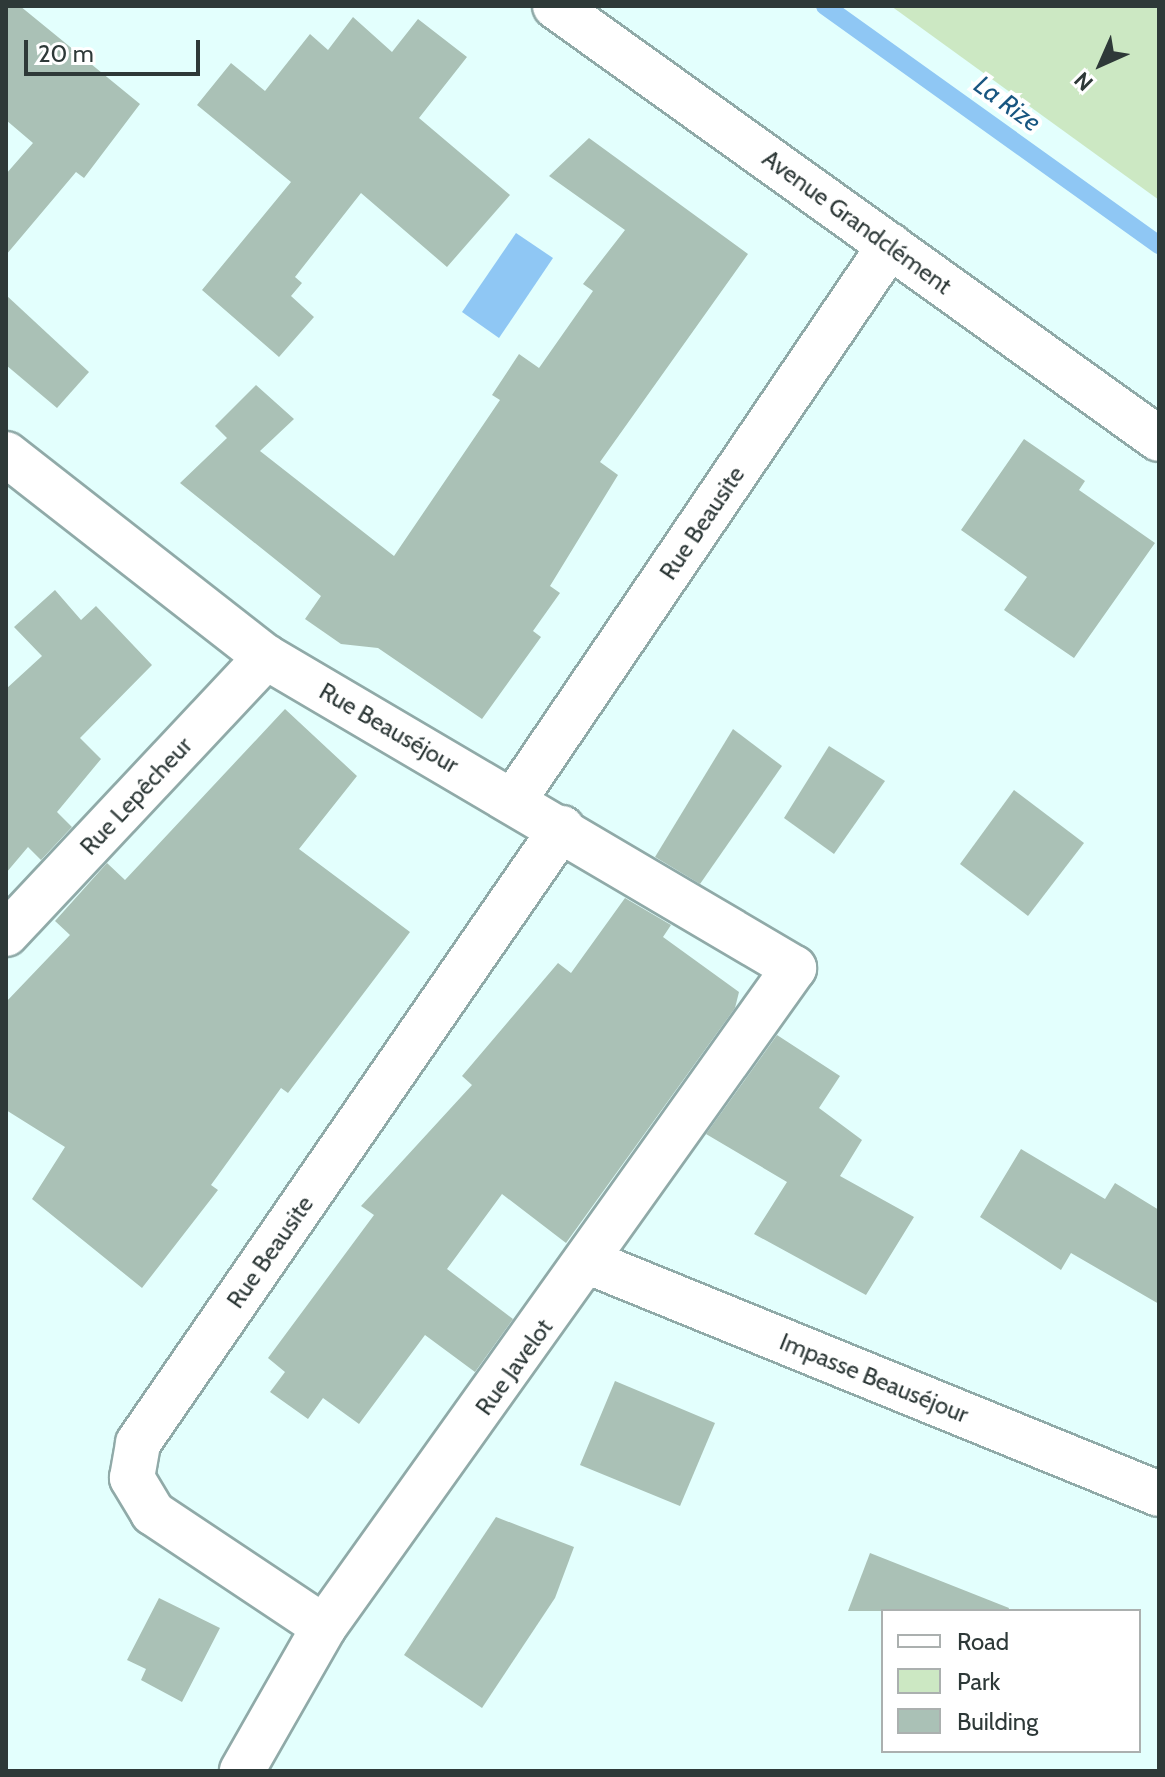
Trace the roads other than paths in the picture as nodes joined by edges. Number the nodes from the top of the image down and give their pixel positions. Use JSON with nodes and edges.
{"nodes":[{"id":1,"x":555,"y":6,"type":"edge"},
{"id":2,"x":890,"y":245,"type":"junction"},
{"id":3,"x":1159,"y":439,"type":"edge"},
{"id":4,"x":6,"y":454,"type":"edge"},
{"id":5,"x":266,"y":657,"type":"junction"},
{"id":6,"x":514,"y":800,"type":"junction"},
{"id":7,"x":562,"y":828,"type":"junction"},
{"id":8,"x":6,"y":934,"type":"edge"},
{"id":9,"x":794,"y":968,"type":"joint"},
{"id":10,"x":589,"y":1262,"type":"junction"},
{"id":11,"x":1159,"y":1494,"type":"edge"},
{"id":12,"x":324,"y":1627,"type":"junction"},
{"id":13,"x":242,"y":1771,"type":"edge"}],
"edges":[{"from":1,"to":2,"type":"street","name":"Avenue Grandclément"},
{"from":2,"to":3,"type":"street","name":"Avenue Grandclément"},
{"from":2,"to":6,"type":"street","name":"Rue Beausite"},
{"from":4,"to":5,"type":"street","name":"Rue Beauséjour"},
{"from":5,"to":6,"type":"street","name":"Rue Beauséjour"},
{"from":5,"to":8,"type":"street","name":"Rue Lepêcheur"},
{"from":6,"to":7,"type":"street","name":"Rue Beauséjour"},
{"from":7,"to":9,"type":"street","name":"Rue Beauséjour"},
{"from":7,"to":12,"type":"street","name":"Rue Beausite"},
{"from":9,"to":10,"type":"street","name":"Rue Javelot"},
{"from":10,"to":11,"type":"street","name":"Impasse Beauséjour"},
{"from":10,"to":12,"type":"street","name":"Rue Javelot"},
{"from":12,"to":13,"type":"street","name":"Rue Javelot"}]}
